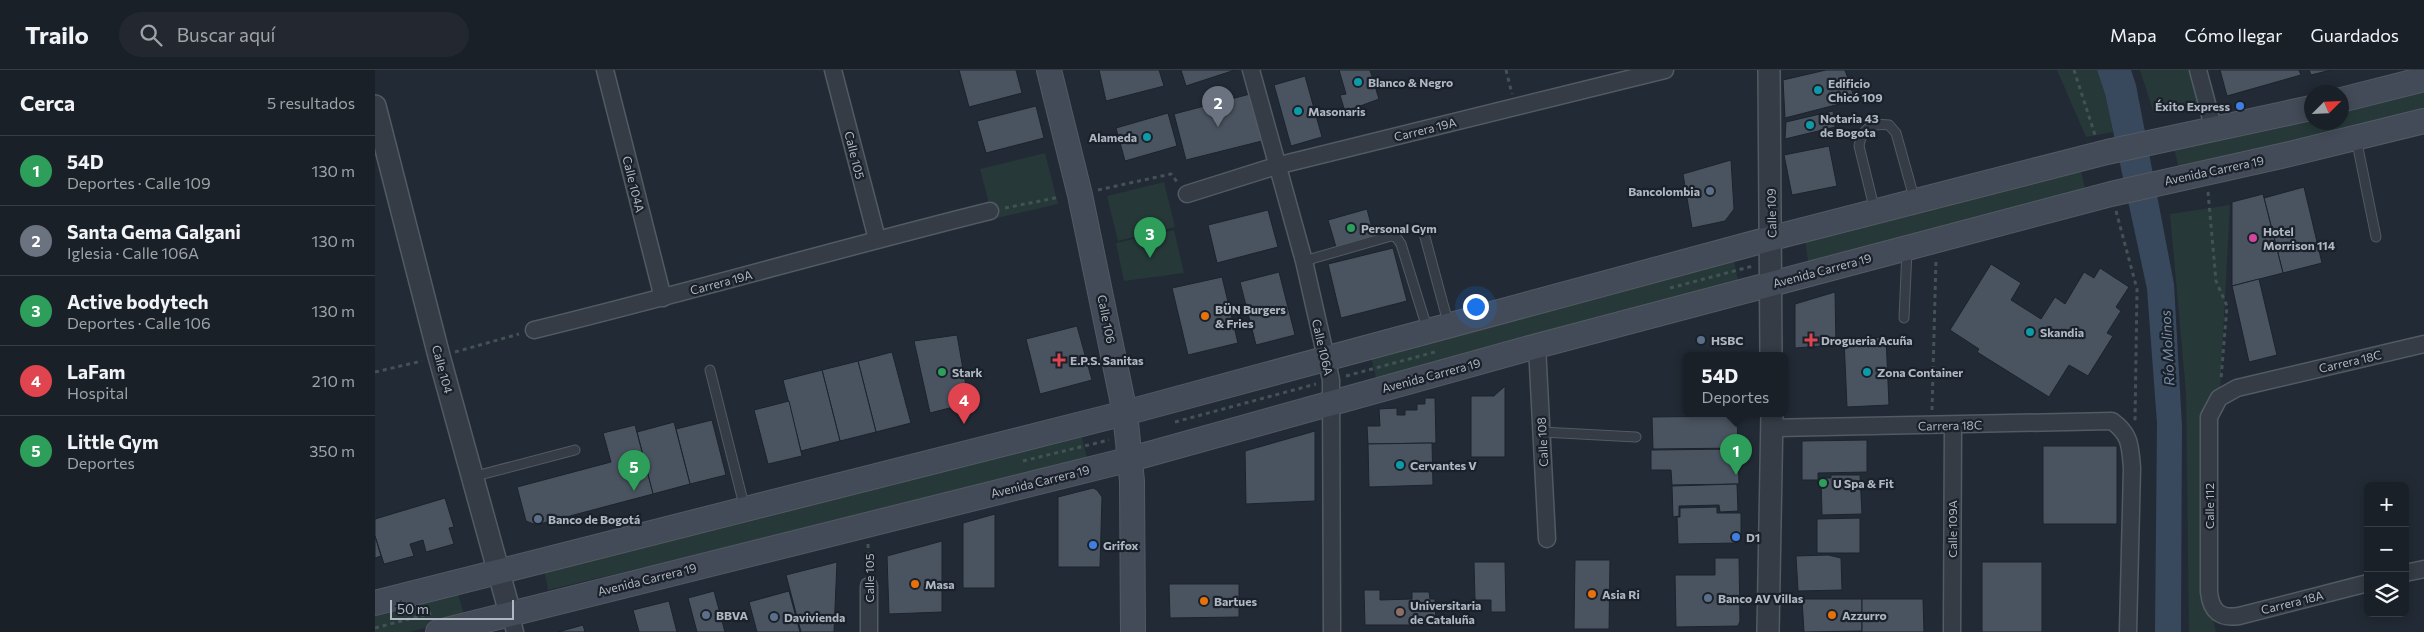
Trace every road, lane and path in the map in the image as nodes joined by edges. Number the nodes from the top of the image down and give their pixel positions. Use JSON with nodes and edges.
{"nodes":[{"id":1,"x":605,"y":70,"type":"edge"},
{"id":2,"x":833,"y":70,"type":"edge"},
{"id":3,"x":1049,"y":70,"type":"edge"},
{"id":4,"x":1251,"y":70,"type":"edge"},
{"id":5,"x":1506,"y":70,"type":"edge"},
{"id":6,"x":1665,"y":70,"type":"edge"},
{"id":7,"x":1769,"y":70,"type":"edge"},
{"id":8,"x":2074,"y":70,"type":"edge"},
{"id":9,"x":2198,"y":70,"type":"edge"},
{"id":10,"x":2424,"y":79,"type":"edge"},
{"id":11,"x":2349,"y":98,"type":"edge"},
{"id":12,"x":375,"y":106,"type":"edge"},
{"id":13,"x":1515,"y":106,"type":"junction"},
{"id":14,"x":2304,"y":110,"type":"edge"},
{"id":15,"x":2424,"y":121,"type":"edge"},
{"id":16,"x":2214,"y":130,"type":"junction"},
{"id":17,"x":2356,"y":138,"type":"junction"},
{"id":18,"x":2104,"y":153,"type":"junction"},
{"id":19,"x":1276,"y":166,"type":"junction"},
{"id":20,"x":2207,"y":186,"type":"dead end"},
{"id":21,"x":2117,"y":192,"type":"junction"},
{"id":22,"x":1187,"y":194,"type":"dead end"},
{"id":23,"x":1915,"y":202,"type":"junction"},
{"id":24,"x":990,"y":211,"type":"dead end"},
{"id":25,"x":1875,"y":212,"type":"junction"},
{"id":26,"x":1425,"y":236,"type":"dead end"},
{"id":27,"x":2377,"y":237,"type":"dead end"},
{"id":28,"x":877,"y":239,"type":"junction"},
{"id":29,"x":1907,"y":248,"type":"junction"},
{"id":30,"x":1936,"y":251,"type":"dead end"},
{"id":31,"x":1304,"y":261,"type":"junction"},
{"id":32,"x":1771,"y":261,"type":"junction"},
{"id":33,"x":1661,"y":291,"type":"dead end"},
{"id":34,"x":663,"y":298,"type":"junction"},
{"id":35,"x":1905,"y":318,"type":"dead end"},
{"id":36,"x":1438,"y":329,"type":"junction"},
{"id":37,"x":533,"y":330,"type":"joint"},
{"id":38,"x":2424,"y":344,"type":"edge"},
{"id":39,"x":1537,"y":346,"type":"junction"},
{"id":40,"x":1443,"y":350,"type":"dead end"},
{"id":41,"x":452,"y":352,"type":"dead end"},
{"id":42,"x":1771,"y":352,"type":"edge"},
{"id":43,"x":422,"y":361,"type":"dead end"},
{"id":44,"x":710,"y":370,"type":"dead end"},
{"id":45,"x":375,"y":372,"type":"edge"},
{"id":46,"x":1329,"y":381,"type":"junction"},
{"id":47,"x":2219,"y":398,"type":"junction"},
{"id":48,"x":1772,"y":421,"type":"edge"},
{"id":49,"x":1127,"y":424,"type":"junction"},
{"id":50,"x":1167,"y":424,"type":"dead end"},
{"id":51,"x":1932,"y":426,"type":"junction"},
{"id":52,"x":1953,"y":426,"type":"junction"},
{"id":53,"x":2130,"y":428,"type":"junction"},
{"id":54,"x":1542,"y":432,"type":"junction"},
{"id":55,"x":1636,"y":436,"type":"dead end"},
{"id":56,"x":1084,"y":446,"type":"dead end"},
{"id":57,"x":575,"y":450,"type":"dead end"},
{"id":58,"x":1131,"y":459,"type":"junction"},
{"id":59,"x":472,"y":477,"type":"junction"},
{"id":60,"x":745,"y":509,"type":"junction"},
{"id":61,"x":869,"y":524,"type":"junction"},
{"id":62,"x":1547,"y":539,"type":"dead end"},
{"id":63,"x":2424,"y":569,"type":"edge"},
{"id":64,"x":499,"y":571,"type":"junction"},
{"id":65,"x":2409,"y":572,"type":"edge"},
{"id":66,"x":2364,"y":584,"type":"edge"},
{"id":67,"x":869,"y":586,"type":"joint"},
{"id":68,"x":375,"y":603,"type":"edge"},
{"id":69,"x":2217,"y":614,"type":"joint"},
{"id":70,"x":513,"y":622,"type":"edge"},
{"id":71,"x":438,"y":632,"type":"edge"},
{"id":72,"x":869,"y":632,"type":"edge"},
{"id":73,"x":1133,"y":632,"type":"edge"},
{"id":74,"x":1332,"y":632,"type":"edge"},
{"id":75,"x":1768,"y":632,"type":"edge"},
{"id":76,"x":1952,"y":632,"type":"edge"},
{"id":77,"x":2128,"y":632,"type":"edge"}],
"edges":[{"from":1,"to":34,"type":"street","name":"Calle 104A"},
{"from":2,"to":28,"type":"street","name":"Calle 105"},
{"from":3,"to":49,"type":"main road","name":"Calle 106"},
{"from":4,"to":19,"type":"street","name":"Calle 106A"},
{"from":5,"to":13,"type":"path"},
{"from":6,"to":13,"type":"street","name":"Carrera 19A"},
{"from":7,"to":32,"type":"street","name":"Calle 109"},
{"from":8,"to":18,"type":"path"},
{"from":9,"to":16,"type":"street"},
{"from":10,"to":11,"type":"main road"},
{"from":12,"to":59,"type":"street","name":"Calle 104"},
{"from":13,"to":19,"type":"street","name":"Carrera 19A"},
{"from":14,"to":16,"type":"main road","name":"Avenida Carrera 19"},
{"from":15,"to":17,"type":"main road","name":"Avenida Carrera 19"},
{"from":16,"to":18,"type":"main road","name":"Avenida Carrera 19"},
{"from":17,"to":21,"type":"main road","name":"Avenida Carrera 19"},
{"from":17,"to":27,"type":"lane"},
{"from":18,"to":23,"type":"main road","name":"Avenida Carrera 19"},
{"from":19,"to":22,"type":"street","name":"Carrera 19A"},
{"from":19,"to":31,"type":"street","name":"Calle 106A"},
{"from":20,"to":47,"type":"path"},
{"from":21,"to":29,"type":"main road","name":"Avenida Carrera 19"},
{"from":21,"to":53,"type":"path"},
{"from":23,"to":25,"type":"main road","name":"Avenida Carrera 19"},
{"from":23,"to":25,"type":"lane"},
{"from":24,"to":28,"type":"street","name":"Carrera 19A"},
{"from":25,"to":32,"type":"main road","name":"Avenida Carrera 19"},
{"from":26,"to":36,"type":"lane"},
{"from":28,"to":34,"type":"street","name":"Carrera 19A"},
{"from":29,"to":32,"type":"main road","name":"Avenida Carrera 19"},
{"from":29,"to":35,"type":"lane"},
{"from":30,"to":51,"type":"path"},
{"from":31,"to":36,"type":"lane"},
{"from":31,"to":46,"type":"street","name":"Calle 106A"},
{"from":32,"to":33,"type":"path"},
{"from":32,"to":36,"type":"main road","name":"Avenida Carrera 19"},
{"from":32,"to":39,"type":"main road","name":"Avenida Carrera 19"},
{"from":32,"to":42,"type":"street","name":"Calle 109"},
{"from":34,"to":37,"type":"street","name":"Carrera 19A"},
{"from":36,"to":46,"type":"main road","name":"Avenida Carrera 19"},
{"from":37,"to":41,"type":"path"},
{"from":38,"to":47,"type":"street","name":"Carrera 18C"},
{"from":39,"to":46,"type":"main road","name":"Avenida Carrera 19"},
{"from":39,"to":54,"type":"street","name":"Calle 108"},
{"from":40,"to":46,"type":"path"},
{"from":43,"to":45,"type":"path"},
{"from":44,"to":60,"type":"lane"},
{"from":46,"to":49,"type":"main road","name":"Avenida Carrera 19"},
{"from":46,"to":50,"type":"path"},
{"from":46,"to":58,"type":"main road","name":"Avenida Carrera 19"},
{"from":46,"to":74,"type":"street","name":"Calle 106A"},
{"from":47,"to":69,"type":"street","name":"Calle 112"},
{"from":48,"to":51,"type":"street","name":"Carrera 18C"},
{"from":48,"to":75,"type":"street"},
{"from":49,"to":56,"type":"path"},
{"from":49,"to":58,"type":"main road","name":"Calle 106"},
{"from":49,"to":60,"type":"main road","name":"Avenida Carrera 19"},
{"from":51,"to":52,"type":"street","name":"Carrera 18C"},
{"from":52,"to":53,"type":"street","name":"Carrera 18C"},
{"from":52,"to":76,"type":"street","name":"Calle 109A"},
{"from":53,"to":77,"type":"street"},
{"from":54,"to":55,"type":"lane"},
{"from":54,"to":62,"type":"street","name":"Calle 108"},
{"from":57,"to":59,"type":"lane"},
{"from":58,"to":61,"type":"main road","name":"Avenida Carrera 19"},
{"from":58,"to":73,"type":"main road","name":"Calle 106"},
{"from":59,"to":64,"type":"street","name":"Calle 104"},
{"from":60,"to":64,"type":"main road","name":"Avenida Carrera 19"},
{"from":61,"to":67,"type":"path","name":"Calle 105"},
{"from":61,"to":70,"type":"main road","name":"Avenida Carrera 19"},
{"from":63,"to":65,"type":"street"},
{"from":64,"to":68,"type":"main road","name":"Avenida Carrera 19"},
{"from":64,"to":70,"type":"street","name":"Calle 104"},
{"from":66,"to":69,"type":"street","name":"Carrera 18A"},
{"from":67,"to":72,"type":"street","name":"Calle 105"},
{"from":70,"to":71,"type":"main road","name":"Avenida Carrera 19"}]}
